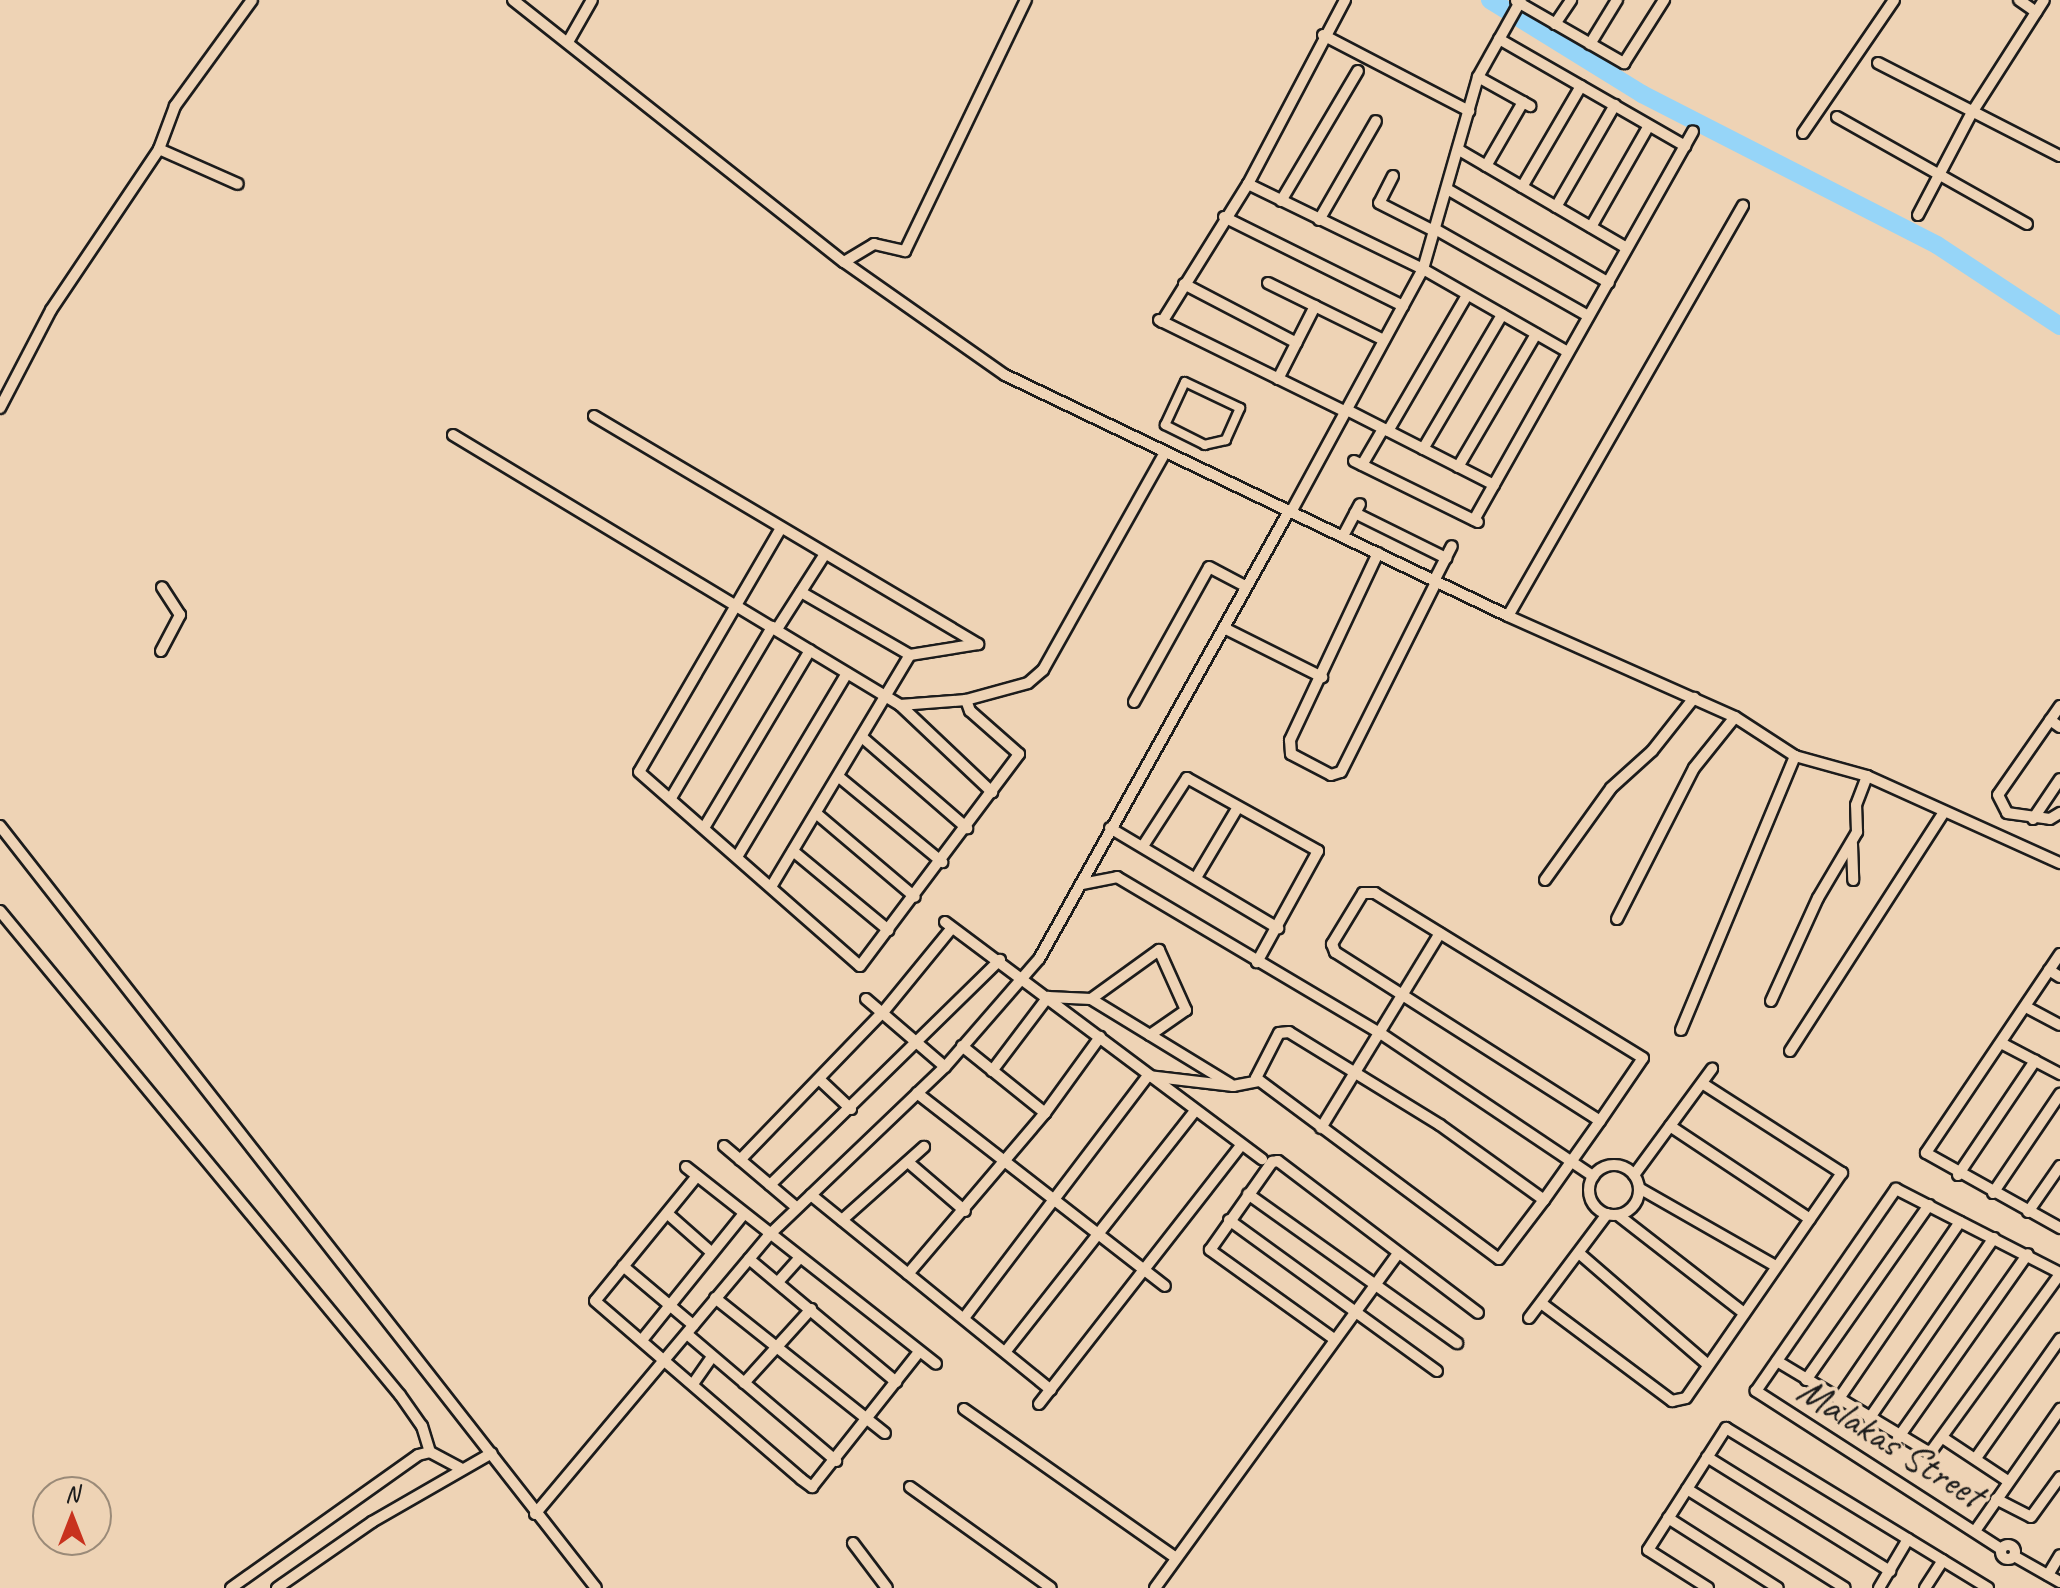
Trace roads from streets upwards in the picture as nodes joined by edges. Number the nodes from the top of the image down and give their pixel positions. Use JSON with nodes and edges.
{"nodes":[{"id":1,"x":252,"y":0,"type":"edge"},
{"id":2,"x":513,"y":0,"type":"edge"},
{"id":3,"x":592,"y":0,"type":"edge"},
{"id":4,"x":1026,"y":0,"type":"edge"},
{"id":5,"x":1345,"y":0,"type":"edge"},
{"id":6,"x":1571,"y":0,"type":"edge"},
{"id":7,"x":1617,"y":0,"type":"edge"},
{"id":8,"x":1664,"y":0,"type":"edge"},
{"id":9,"x":1894,"y":0,"type":"edge"},
{"id":10,"x":2019,"y":0,"type":"edge"},
{"id":11,"x":2044,"y":0,"type":"edge"},
{"id":12,"x":1516,"y":5,"type":"edge"},
{"id":13,"x":2036,"y":12,"type":"junction"},
{"id":14,"x":1555,"y":24,"type":"junction"},
{"id":15,"x":1323,"y":35,"type":"junction"},
{"id":16,"x":1499,"y":39,"type":"junction"},
{"id":17,"x":568,"y":42,"type":"junction"},
{"id":18,"x":1590,"y":44,"type":"junction"},
{"id":19,"x":1878,"y":63,"type":"dead end"},
{"id":20,"x":1358,"y":71,"type":"dead end"},
{"id":21,"x":1478,"y":77,"type":"junction"},
{"id":22,"x":1581,"y":86,"type":"junction"},
{"id":23,"x":1615,"y":105,"type":"junction"},
{"id":24,"x":1469,"y":111,"type":"junction"},
{"id":25,"x":1971,"y":114,"type":"junction"},
{"id":26,"x":1837,"y":117,"type":"dead end"},
{"id":27,"x":1376,"y":121,"type":"dead end"},
{"id":28,"x":1648,"y":127,"type":"junction"},
{"id":29,"x":1693,"y":132,"type":"dead end"},
{"id":30,"x":1803,"y":133,"type":"dead end"},
{"id":31,"x":1685,"y":146,"type":"junction"},
{"id":32,"x":159,"y":149,"type":"junction"},
{"id":33,"x":1459,"y":150,"type":"junction"},
{"id":34,"x":2060,"y":156,"type":"edge"},
{"id":35,"x":1486,"y":166,"type":"junction"},
{"id":36,"x":1393,"y":176,"type":"dead end"},
{"id":37,"x":1939,"y":176,"type":"junction"},
{"id":38,"x":238,"y":184,"type":"dead end"},
{"id":39,"x":1248,"y":184,"type":"junction"},
{"id":40,"x":1522,"y":187,"type":"junction"},
{"id":41,"x":1447,"y":189,"type":"junction"},
{"id":42,"x":1281,"y":201,"type":"junction"},
{"id":43,"x":1743,"y":205,"type":"dead end"},
{"id":44,"x":1556,"y":207,"type":"junction"},
{"id":45,"x":1918,"y":215,"type":"dead end"},
{"id":46,"x":1224,"y":217,"type":"junction"},
{"id":47,"x":1319,"y":220,"type":"junction"},
{"id":48,"x":2027,"y":224,"type":"dead end"},
{"id":49,"x":1591,"y":227,"type":"junction"},
{"id":50,"x":1435,"y":230,"type":"junction"},
{"id":51,"x":1627,"y":248,"type":"junction"},
{"id":52,"x":844,"y":262,"type":"junction"},
{"id":53,"x":1423,"y":269,"type":"junction"},
{"id":54,"x":1268,"y":283,"type":"dead end"},
{"id":55,"x":1608,"y":283,"type":"junction"},
{"id":56,"x":1184,"y":284,"type":"junction"},
{"id":57,"x":1467,"y":295,"type":"junction"},
{"id":58,"x":1315,"y":306,"type":"junction"},
{"id":59,"x":1403,"y":306,"type":"junction"},
{"id":60,"x":1502,"y":315,"type":"junction"},
{"id":61,"x":1588,"y":316,"type":"junction"},
{"id":62,"x":1536,"y":334,"type":"junction"},
{"id":63,"x":1384,"y":340,"type":"junction"},
{"id":64,"x":1297,"y":343,"type":"junction"},
{"id":65,"x":1568,"y":352,"type":"junction"},
{"id":66,"x":1278,"y":379,"type":"junction"},
{"id":67,"x":0,"y":408,"type":"edge"},
{"id":68,"x":1240,"y":408,"type":"joint"},
{"id":69,"x":1346,"y":411,"type":"junction"},
{"id":70,"x":594,"y":416,"type":"dead end"},
{"id":71,"x":1385,"y":430,"type":"junction"},
{"id":72,"x":453,"y":435,"type":"dead end"},
{"id":73,"x":1423,"y":449,"type":"junction"},
{"id":74,"x":1165,"y":453,"type":"junction"},
{"id":75,"x":1458,"y":467,"type":"junction"},
{"id":76,"x":1494,"y":485,"type":"junction"},
{"id":77,"x":1290,"y":512,"type":"junction"},
{"id":78,"x":781,"y":528,"type":"junction"},
{"id":79,"x":1343,"y":536,"type":"junction"},
{"id":80,"x":1452,"y":546,"type":"dead end"},
{"id":81,"x":1378,"y":553,"type":"junction"},
{"id":82,"x":825,"y":554,"type":"junction"},
{"id":83,"x":1446,"y":558,"type":"junction"},
{"id":84,"x":1435,"y":581,"type":"junction"},
{"id":85,"x":1245,"y":586,"type":"junction"},
{"id":86,"x":162,"y":587,"type":"dead end"},
{"id":87,"x":801,"y":592,"type":"junction"},
{"id":88,"x":737,"y":604,"type":"junction"},
{"id":89,"x":1508,"y":616,"type":"junction"},
{"id":90,"x":775,"y":628,"type":"junction"},
{"id":91,"x":1224,"y":628,"type":"junction"},
{"id":92,"x":810,"y":650,"type":"junction"},
{"id":93,"x":161,"y":651,"type":"dead end"},
{"id":94,"x":910,"y":655,"type":"junction"},
{"id":95,"x":847,"y":673,"type":"junction"},
{"id":96,"x":1322,"y":677,"type":"junction"},
{"id":97,"x":888,"y":698,"type":"junction"},
{"id":98,"x":1694,"y":698,"type":"junction"},
{"id":99,"x":966,"y":700,"type":"junction"},
{"id":100,"x":1134,"y":702,"type":"dead end"},
{"id":101,"x":900,"y":705,"type":"junction"},
{"id":102,"x":2060,"y":706,"type":"edge"},
{"id":103,"x":1735,"y":717,"type":"junction"},
{"id":104,"x":2050,"y":720,"type":"junction"},
{"id":105,"x":2060,"y":727,"type":"edge"},
{"id":106,"x":863,"y":738,"type":"junction"},
{"id":107,"x":1795,"y":756,"type":"junction"},
{"id":108,"x":1867,"y":776,"type":"junction"},
{"id":109,"x":839,"y":777,"type":"junction"},
{"id":110,"x":2060,"y":779,"type":"edge"},
{"id":111,"x":992,"y":792,"type":"junction"},
{"id":112,"x":671,"y":798,"type":"junction"},
{"id":113,"x":1238,"y":807,"type":"junction"},
{"id":114,"x":1944,"y":812,"type":"junction"},
{"id":115,"x":2060,"y":813,"type":"edge"},
{"id":116,"x":817,"y":814,"type":"junction"},
{"id":117,"x":2033,"y":819,"type":"junction"},
{"id":118,"x":0,"y":826,"type":"edge"},
{"id":119,"x":704,"y":828,"type":"junction"},
{"id":120,"x":967,"y":828,"type":"junction"},
{"id":121,"x":1110,"y":828,"type":"junction"},
{"id":122,"x":1852,"y":844,"type":"junction"},
{"id":123,"x":1143,"y":846,"type":"junction"},
{"id":124,"x":793,"y":851,"type":"junction"},
{"id":125,"x":737,"y":857,"type":"junction"},
{"id":126,"x":942,"y":862,"type":"junction"},
{"id":127,"x":2060,"y":863,"type":"edge"},
{"id":128,"x":1197,"y":876,"type":"junction"},
{"id":129,"x":1545,"y":880,"type":"dead end"},
{"id":130,"x":1853,"y":880,"type":"dead end"},
{"id":131,"x":1082,"y":884,"type":"junction"},
{"id":132,"x":771,"y":887,"type":"junction"},
{"id":133,"x":915,"y":897,"type":"junction"},
{"id":134,"x":0,"y":911,"type":"edge"},
{"id":135,"x":1617,"y":919,"type":"dead end"},
{"id":136,"x":1278,"y":928,"type":"junction"},
{"id":137,"x":888,"y":930,"type":"junction"},
{"id":138,"x":1440,"y":933,"type":"junction"},
{"id":139,"x":2060,"y":954,"type":"edge"},
{"id":140,"x":1000,"y":960,"type":"junction"},
{"id":141,"x":1257,"y":962,"type":"junction"},
{"id":142,"x":2049,"y":970,"type":"junction"},
{"id":143,"x":1024,"y":976,"type":"junction"},
{"id":144,"x":2060,"y":977,"type":"edge"},
{"id":145,"x":1403,"y":995,"type":"junction"},
{"id":146,"x":1048,"y":997,"type":"junction"},
{"id":147,"x":866,"y":999,"type":"dead end"},
{"id":148,"x":1091,"y":999,"type":"junction"},
{"id":149,"x":1771,"y":1001,"type":"dead end"},
{"id":150,"x":2026,"y":1007,"type":"junction"},
{"id":151,"x":884,"y":1011,"type":"junction"},
{"id":152,"x":2060,"y":1025,"type":"edge"},
{"id":153,"x":1681,"y":1030,"type":"dead end"},
{"id":154,"x":1380,"y":1033,"type":"junction"},
{"id":155,"x":1150,"y":1035,"type":"junction"},
{"id":156,"x":1100,"y":1037,"type":"junction"},
{"id":157,"x":2001,"y":1043,"type":"junction"},
{"id":158,"x":920,"y":1044,"type":"junction"},
{"id":159,"x":962,"y":1046,"type":"junction"},
{"id":160,"x":1790,"y":1051,"type":"dead end"},
{"id":161,"x":2035,"y":1061,"type":"junction"},
{"id":162,"x":945,"y":1067,"type":"junction"},
{"id":163,"x":1712,"y":1069,"type":"dead end"},
{"id":164,"x":992,"y":1071,"type":"junction"},
{"id":165,"x":1356,"y":1073,"type":"junction"},
{"id":166,"x":2060,"y":1074,"type":"edge"},
{"id":167,"x":1148,"y":1076,"type":"junction"},
{"id":168,"x":819,"y":1079,"type":"junction"},
{"id":169,"x":1259,"y":1081,"type":"junction"},
{"id":170,"x":1702,"y":1083,"type":"junction"},
{"id":171,"x":1233,"y":1086,"type":"junction"},
{"id":172,"x":917,"y":1093,"type":"junction"},
{"id":173,"x":2060,"y":1094,"type":"edge"},
{"id":174,"x":851,"y":1109,"type":"junction"},
{"id":175,"x":1195,"y":1111,"type":"junction"},
{"id":176,"x":1045,"y":1113,"type":"junction"},
{"id":177,"x":1600,"y":1121,"type":"junction"},
{"id":178,"x":1670,"y":1126,"type":"junction"},
{"id":179,"x":1321,"y":1128,"type":"junction"},
{"id":180,"x":1241,"y":1145,"type":"junction"},
{"id":181,"x":724,"y":1146,"type":"dead end"},
{"id":182,"x":924,"y":1147,"type":"dead end"},
{"id":183,"x":1262,"y":1159,"type":"dead end"},
{"id":184,"x":740,"y":1160,"type":"junction"},
{"id":185,"x":1006,"y":1161,"type":"junction"},
{"id":186,"x":1570,"y":1161,"type":"junction"},
{"id":187,"x":908,"y":1162,"type":"junction"},
{"id":188,"x":2060,"y":1166,"type":"edge"},
{"id":189,"x":686,"y":1167,"type":"dead end"},
{"id":190,"x":1634,"y":1175,"type":"junction"},
{"id":191,"x":1958,"y":1175,"type":"junction"},
{"id":192,"x":697,"y":1176,"type":"junction"},
{"id":193,"x":1593,"y":1176,"type":"junction"},
{"id":194,"x":770,"y":1185,"type":"junction"},
{"id":195,"x":1639,"y":1188,"type":"junction"},
{"id":196,"x":1993,"y":1193,"type":"junction"},
{"id":197,"x":1248,"y":1194,"type":"junction"},
{"id":198,"x":811,"y":1195,"type":"junction"},
{"id":199,"x":1053,"y":1198,"type":"junction"},
{"id":200,"x":1544,"y":1200,"type":"junction"},
{"id":201,"x":1929,"y":1205,"type":"junction"},
{"id":202,"x":796,"y":1207,"type":"junction"},
{"id":203,"x":965,"y":1211,"type":"junction"},
{"id":204,"x":2028,"y":1212,"type":"junction"},
{"id":205,"x":668,"y":1214,"type":"junction"},
{"id":206,"x":1612,"y":1214,"type":"junction"},
{"id":207,"x":742,"y":1216,"type":"junction"},
{"id":208,"x":1810,"y":1219,"type":"junction"},
{"id":209,"x":842,"y":1220,"type":"junction"},
{"id":210,"x":1229,"y":1220,"type":"junction"},
{"id":211,"x":1960,"y":1222,"type":"junction"},
{"id":212,"x":2060,"y":1228,"type":"edge"},
{"id":213,"x":1098,"y":1234,"type":"junction"},
{"id":214,"x":768,"y":1236,"type":"junction"},
{"id":215,"x":1994,"y":1238,"type":"junction"},
{"id":216,"x":711,"y":1252,"type":"junction"},
{"id":217,"x":1580,"y":1254,"type":"junction"},
{"id":218,"x":2028,"y":1254,"type":"junction"},
{"id":219,"x":1396,"y":1256,"type":"junction"},
{"id":220,"x":749,"y":1259,"type":"junction"},
{"id":221,"x":799,"y":1259,"type":"junction"},
{"id":222,"x":1774,"y":1265,"type":"junction"},
{"id":223,"x":623,"y":1266,"type":"junction"},
{"id":224,"x":1143,"y":1269,"type":"junction"},
{"id":225,"x":2060,"y":1273,"type":"edge"},
{"id":226,"x":908,"y":1274,"type":"junction"},
{"id":227,"x":778,"y":1282,"type":"junction"},
{"id":228,"x":1376,"y":1284,"type":"junction"},
{"id":229,"x":1165,"y":1286,"type":"dead end"},
{"id":230,"x":715,"y":1298,"type":"junction"},
{"id":231,"x":1541,"y":1303,"type":"junction"},
{"id":232,"x":671,"y":1306,"type":"junction"},
{"id":233,"x":811,"y":1309,"type":"junction"},
{"id":234,"x":1354,"y":1311,"type":"junction"},
{"id":235,"x":1478,"y":1313,"type":"dead end"},
{"id":236,"x":1744,"y":1313,"type":"junction"},
{"id":237,"x":964,"y":1318,"type":"junction"},
{"id":238,"x":1529,"y":1318,"type":"dead end"},
{"id":239,"x":690,"y":1330,"type":"junction"},
{"id":240,"x":1334,"y":1339,"type":"junction"},
{"id":241,"x":2060,"y":1339,"type":"edge"},
{"id":242,"x":642,"y":1340,"type":"junction"},
{"id":243,"x":1457,"y":1343,"type":"dead end"},
{"id":244,"x":776,"y":1347,"type":"junction"},
{"id":245,"x":1006,"y":1351,"type":"junction"},
{"id":246,"x":919,"y":1352,"type":"junction"},
{"id":247,"x":712,"y":1357,"type":"junction"},
{"id":248,"x":664,"y":1360,"type":"junction"},
{"id":249,"x":1777,"y":1361,"type":"junction"},
{"id":250,"x":936,"y":1364,"type":"dead end"},
{"id":251,"x":1707,"y":1364,"type":"junction"},
{"id":252,"x":1437,"y":1371,"type":"dead end"},
{"id":253,"x":1806,"y":1380,"type":"junction"},
{"id":254,"x":896,"y":1382,"type":"junction"},
{"id":255,"x":744,"y":1383,"type":"junction"},
{"id":256,"x":693,"y":1384,"type":"junction"},
{"id":257,"x":1051,"y":1390,"type":"junction"},
{"id":258,"x":1838,"y":1400,"type":"junction"},
{"id":259,"x":1039,"y":1404,"type":"dead end"},
{"id":260,"x":964,"y":1409,"type":"dead end"},
{"id":261,"x":2060,"y":1409,"type":"edge"},
{"id":262,"x":1869,"y":1419,"type":"junction"},
{"id":263,"x":867,"y":1420,"type":"junction"},
{"id":264,"x":885,"y":1433,"type":"dead end"},
{"id":265,"x":1898,"y":1438,"type":"junction"},
{"id":266,"x":1943,"y":1438,"type":"junction"},
{"id":267,"x":430,"y":1452,"type":"junction"},
{"id":268,"x":492,"y":1453,"type":"junction"},
{"id":269,"x":1707,"y":1457,"type":"junction"},
{"id":270,"x":1976,"y":1458,"type":"junction"},
{"id":271,"x":836,"y":1461,"type":"junction"},
{"id":272,"x":460,"y":1468,"type":"junction"},
{"id":273,"x":2060,"y":1477,"type":"edge"},
{"id":274,"x":2008,"y":1481,"type":"junction"},
{"id":275,"x":910,"y":1487,"type":"dead end"},
{"id":276,"x":1687,"y":1489,"type":"junction"},
{"id":277,"x":1996,"y":1499,"type":"junction"},
{"id":278,"x":535,"y":1514,"type":"junction"},
{"id":279,"x":1668,"y":1518,"type":"junction"},
{"id":280,"x":1975,"y":1531,"type":"junction"},
{"id":281,"x":1908,"y":1539,"type":"junction"},
{"id":282,"x":853,"y":1543,"type":"dead end"},
{"id":283,"x":2060,"y":1555,"type":"edge"},
{"id":284,"x":1176,"y":1558,"type":"junction"},
{"id":285,"x":1943,"y":1560,"type":"junction"},
{"id":286,"x":1890,"y":1571,"type":"junction"},
{"id":287,"x":2048,"y":1575,"type":"junction"},
{"id":288,"x":2060,"y":1582,"type":"edge"},
{"id":289,"x":1972,"y":1584,"type":"edge"},
{"id":290,"x":231,"y":1588,"type":"edge"},
{"id":291,"x":277,"y":1588,"type":"edge"},
{"id":292,"x":596,"y":1588,"type":"edge"},
{"id":293,"x":887,"y":1588,"type":"edge"},
{"id":294,"x":1051,"y":1588,"type":"edge"},
{"id":295,"x":1155,"y":1588,"type":"edge"},
{"id":296,"x":1708,"y":1588,"type":"edge"},
{"id":297,"x":1778,"y":1588,"type":"edge"},
{"id":298,"x":1845,"y":1588,"type":"edge"},
{"id":299,"x":1879,"y":1588,"type":"edge"},
{"id":300,"x":1925,"y":1588,"type":"edge"},
{"id":301,"x":1988,"y":1588,"type":"edge"}],
"edges":[{"from":1,"to":32,"type":"street"},
{"from":2,"to":17,"type":"street"},
{"from":3,"to":17,"type":"street"},
{"from":4,"to":52,"type":"street"},
{"from":5,"to":15,"type":"street"},
{"from":6,"to":14,"type":"street"},
{"from":7,"to":18,"type":"street"},
{"from":8,"to":18,"type":"street"},
{"from":9,"to":30,"type":"street"},
{"from":10,"to":13,"type":"street"},
{"from":11,"to":13,"type":"street"},
{"from":12,"to":14,"type":"street"},
{"from":12,"to":16,"type":"street"},
{"from":13,"to":25,"type":"street"},
{"from":14,"to":18,"type":"street"},
{"from":15,"to":24,"type":"street"},
{"from":15,"to":39,"type":"street"},
{"from":16,"to":21,"type":"street"},
{"from":16,"to":22,"type":"street"},
{"from":17,"to":52,"type":"street"},
{"from":19,"to":25,"type":"street"},
{"from":20,"to":42,"type":"street"},
{"from":21,"to":24,"type":"street"},
{"from":21,"to":35,"type":"street"},
{"from":22,"to":23,"type":"street"},
{"from":22,"to":40,"type":"street"},
{"from":23,"to":28,"type":"street"},
{"from":23,"to":44,"type":"street"},
{"from":24,"to":33,"type":"street"},
{"from":25,"to":34,"type":"street"},
{"from":25,"to":37,"type":"street"},
{"from":26,"to":37,"type":"street"},
{"from":27,"to":47,"type":"street"},
{"from":28,"to":31,"type":"street"},
{"from":28,"to":49,"type":"street"},
{"from":29,"to":31,"type":"street"},
{"from":31,"to":51,"type":"street"},
{"from":32,"to":38,"type":"street"},
{"from":32,"to":67,"type":"street"},
{"from":33,"to":35,"type":"street"},
{"from":33,"to":41,"type":"street"},
{"from":35,"to":40,"type":"street"},
{"from":36,"to":50,"type":"street"},
{"from":37,"to":45,"type":"street"},
{"from":37,"to":48,"type":"street"},
{"from":39,"to":42,"type":"street"},
{"from":39,"to":46,"type":"street"},
{"from":40,"to":44,"type":"street"},
{"from":41,"to":50,"type":"street"},
{"from":41,"to":55,"type":"street"},
{"from":42,"to":47,"type":"street"},
{"from":43,"to":89,"type":"street"},
{"from":44,"to":49,"type":"street"},
{"from":46,"to":56,"type":"street"},
{"from":46,"to":59,"type":"street"},
{"from":47,"to":53,"type":"street"},
{"from":49,"to":51,"type":"street"},
{"from":50,"to":53,"type":"street"},
{"from":50,"to":61,"type":"street"},
{"from":51,"to":55,"type":"street"},
{"from":52,"to":74,"type":"street"},
{"from":53,"to":57,"type":"street"},
{"from":53,"to":59,"type":"street"},
{"from":54,"to":58,"type":"street"},
{"from":55,"to":61,"type":"street"},
{"from":56,"to":64,"type":"street"},
{"from":56,"to":66,"type":"street"},
{"from":57,"to":60,"type":"street"},
{"from":57,"to":71,"type":"street"},
{"from":58,"to":63,"type":"street"},
{"from":58,"to":64,"type":"street"},
{"from":59,"to":63,"type":"street"},
{"from":60,"to":62,"type":"street"},
{"from":60,"to":73,"type":"street"},
{"from":61,"to":65,"type":"street"},
{"from":62,"to":65,"type":"street"},
{"from":62,"to":75,"type":"street"},
{"from":63,"to":69,"type":"street"},
{"from":64,"to":66,"type":"street"},
{"from":65,"to":76,"type":"street"},
{"from":66,"to":69,"type":"street"},
{"from":68,"to":68,"type":"street"},
{"from":69,"to":71,"type":"street"},
{"from":69,"to":77,"type":"street"},
{"from":70,"to":78,"type":"street"},
{"from":71,"to":73,"type":"street"},
{"from":71,"to":76,"type":"street"},
{"from":72,"to":88,"type":"street"},
{"from":73,"to":75,"type":"street"},
{"from":74,"to":77,"type":"street"},
{"from":74,"to":99,"type":"street"},
{"from":75,"to":76,"type":"street"},
{"from":77,"to":79,"type":"street"},
{"from":77,"to":85,"type":"street"},
{"from":78,"to":82,"type":"street"},
{"from":78,"to":88,"type":"street"},
{"from":79,"to":81,"type":"street"},
{"from":79,"to":83,"type":"street"},
{"from":80,"to":83,"type":"street"},
{"from":81,"to":84,"type":"street"},
{"from":81,"to":96,"type":"street"},
{"from":82,"to":87,"type":"street"},
{"from":82,"to":94,"type":"street"},
{"from":83,"to":84,"type":"street"},
{"from":84,"to":89,"type":"street"},
{"from":84,"to":96,"type":"street"},
{"from":85,"to":91,"type":"street"},
{"from":85,"to":100,"type":"street"},
{"from":86,"to":93,"type":"street"},
{"from":87,"to":90,"type":"street"},
{"from":87,"to":94,"type":"street"},
{"from":88,"to":90,"type":"street"},
{"from":88,"to":112,"type":"street"},
{"from":89,"to":98,"type":"street"},
{"from":90,"to":92,"type":"street"},
{"from":90,"to":112,"type":"street"},
{"from":91,"to":96,"type":"street"},
{"from":91,"to":121,"type":"street"},
{"from":92,"to":95,"type":"street"},
{"from":92,"to":119,"type":"street"},
{"from":94,"to":97,"type":"street"},
{"from":95,"to":97,"type":"street"},
{"from":95,"to":125,"type":"street"},
{"from":97,"to":101,"type":"street"},
{"from":97,"to":106,"type":"street"},
{"from":98,"to":103,"type":"street"},
{"from":98,"to":129,"type":"street"},
{"from":99,"to":101,"type":"street"},
{"from":99,"to":111,"type":"street"},
{"from":101,"to":111,"type":"street"},
{"from":102,"to":104,"type":"street"},
{"from":103,"to":107,"type":"street"},
{"from":103,"to":135,"type":"street"},
{"from":104,"to":105,"type":"street"},
{"from":104,"to":117,"type":"street"},
{"from":106,"to":109,"type":"street"},
{"from":106,"to":120,"type":"street"},
{"from":107,"to":108,"type":"street"},
{"from":107,"to":153,"type":"street"},
{"from":108,"to":114,"type":"street"},
{"from":108,"to":122,"type":"street"},
{"from":109,"to":116,"type":"street"},
{"from":109,"to":126,"type":"street"},
{"from":110,"to":117,"type":"street"},
{"from":111,"to":120,"type":"street"},
{"from":112,"to":119,"type":"street"},
{"from":113,"to":123,"type":"street"},
{"from":113,"to":128,"type":"street"},
{"from":113,"to":136,"type":"street"},
{"from":114,"to":127,"type":"street"},
{"from":114,"to":160,"type":"street"},
{"from":115,"to":117,"type":"street"},
{"from":116,"to":124,"type":"street"},
{"from":116,"to":133,"type":"street"},
{"from":118,"to":268,"type":"street"},
{"from":119,"to":125,"type":"street"},
{"from":120,"to":126,"type":"street"},
{"from":121,"to":123,"type":"street"},
{"from":121,"to":131,"type":"street"},
{"from":122,"to":130,"type":"street"},
{"from":122,"to":149,"type":"street"},
{"from":123,"to":128,"type":"street"},
{"from":124,"to":132,"type":"street"},
{"from":124,"to":137,"type":"street"},
{"from":125,"to":132,"type":"street"},
{"from":126,"to":133,"type":"street"},
{"from":128,"to":136,"type":"street"},
{"from":131,"to":141,"type":"street"},
{"from":131,"to":143,"type":"street"},
{"from":132,"to":137,"type":"street"},
{"from":133,"to":137,"type":"street"},
{"from":134,"to":267,"type":"street"},
{"from":136,"to":141,"type":"street"},
{"from":138,"to":145,"type":"street"},
{"from":138,"to":145,"type":"street"},
{"from":138,"to":177,"type":"street"},
{"from":139,"to":142,"type":"street"},
{"from":140,"to":143,"type":"street"},
{"from":140,"to":151,"type":"street"},
{"from":140,"to":158,"type":"street"},
{"from":141,"to":154,"type":"street"},
{"from":142,"to":144,"type":"street"},
{"from":142,"to":150,"type":"street"},
{"from":143,"to":146,"type":"street"},
{"from":143,"to":159,"type":"street"},
{"from":145,"to":154,"type":"street"},
{"from":145,"to":177,"type":"street"},
{"from":146,"to":148,"type":"street"},
{"from":146,"to":156,"type":"street"},
{"from":146,"to":164,"type":"street"},
{"from":147,"to":151,"type":"street"},
{"from":148,"to":155,"type":"street"},
{"from":148,"to":155,"type":"street"},
{"from":150,"to":152,"type":"street"},
{"from":150,"to":157,"type":"street"},
{"from":151,"to":158,"type":"street"},
{"from":151,"to":168,"type":"street"},
{"from":154,"to":165,"type":"street"},
{"from":154,"to":186,"type":"street"},
{"from":155,"to":171,"type":"street"},
{"from":156,"to":167,"type":"street"},
{"from":156,"to":176,"type":"street"},
{"from":157,"to":161,"type":"street"},
{"from":157,"to":191,"type":"street"},
{"from":158,"to":162,"type":"street"},
{"from":158,"to":174,"type":"street"},
{"from":159,"to":162,"type":"street"},
{"from":159,"to":164,"type":"street"},
{"from":161,"to":166,"type":"street"},
{"from":161,"to":191,"type":"street"},
{"from":162,"to":172,"type":"street"},
{"from":163,"to":170,"type":"street"},
{"from":164,"to":176,"type":"street"},
{"from":165,"to":169,"type":"street"},
{"from":165,"to":179,"type":"street"},
{"from":165,"to":200,"type":"street"},
{"from":167,"to":171,"type":"street"},
{"from":167,"to":175,"type":"street"},
{"from":167,"to":199,"type":"street"},
{"from":168,"to":174,"type":"street"},
{"from":168,"to":184,"type":"street"},
{"from":169,"to":171,"type":"street"},
{"from":169,"to":179,"type":"street"},
{"from":170,"to":178,"type":"street"},
{"from":170,"to":208,"type":"street"},
{"from":172,"to":185,"type":"street"},
{"from":172,"to":198,"type":"street"},
{"from":173,"to":196,"type":"street"},
{"from":174,"to":194,"type":"street"},
{"from":175,"to":180,"type":"street"},
{"from":175,"to":213,"type":"street"},
{"from":176,"to":185,"type":"street"},
{"from":177,"to":186,"type":"street"},
{"from":178,"to":190,"type":"street"},
{"from":178,"to":208,"type":"street"},
{"from":179,"to":200,"type":"street"},
{"from":180,"to":183,"type":"street"},
{"from":180,"to":224,"type":"street"},
{"from":181,"to":184,"type":"street"},
{"from":182,"to":187,"type":"street"},
{"from":184,"to":194,"type":"street"},
{"from":185,"to":199,"type":"street"},
{"from":185,"to":203,"type":"street"},
{"from":186,"to":193,"type":"street"},
{"from":186,"to":200,"type":"street"},
{"from":187,"to":203,"type":"street"},
{"from":187,"to":209,"type":"street"},
{"from":188,"to":204,"type":"street"},
{"from":189,"to":192,"type":"street"},
{"from":190,"to":193,"type":"street"},
{"from":190,"to":195,"type":"street"},
{"from":191,"to":196,"type":"street"},
{"from":192,"to":205,"type":"street"},
{"from":192,"to":207,"type":"street"},
{"from":193,"to":206,"type":"street"},
{"from":194,"to":202,"type":"street"},
{"from":195,"to":206,"type":"street"},
{"from":195,"to":222,"type":"street"},
{"from":196,"to":204,"type":"street"},
{"from":197,"to":210,"type":"street"},
{"from":197,"to":219,"type":"street"},
{"from":197,"to":228,"type":"street"},
{"from":198,"to":202,"type":"street"},
{"from":198,"to":209,"type":"street"},
{"from":199,"to":213,"type":"street"},
{"from":199,"to":237,"type":"street"},
{"from":201,"to":211,"type":"street"},
{"from":201,"to":249,"type":"street","name":"Malakas Street"},
{"from":201,"to":253,"type":"street"},
{"from":202,"to":214,"type":"street"},
{"from":203,"to":226,"type":"street"},
{"from":204,"to":212,"type":"street"},
{"from":205,"to":216,"type":"street"},
{"from":205,"to":223,"type":"street"},
{"from":206,"to":217,"type":"street"},
{"from":206,"to":236,"type":"street"},
{"from":207,"to":214,"type":"street"},
{"from":207,"to":216,"type":"street"},
{"from":208,"to":222,"type":"street"},
{"from":209,"to":226,"type":"street"},
{"from":210,"to":234,"type":"street"},
{"from":210,"to":240,"type":"street"},
{"from":211,"to":215,"type":"street"},
{"from":211,"to":258,"type":"street"},
{"from":213,"to":224,"type":"street"},
{"from":213,"to":245,"type":"street"},
{"from":214,"to":220,"type":"street"},
{"from":214,"to":221,"type":"street"},
{"from":215,"to":218,"type":"street"},
{"from":215,"to":262,"type":"street"},
{"from":216,"to":232,"type":"street"},
{"from":217,"to":231,"type":"street"},
{"from":217,"to":251,"type":"street"},
{"from":218,"to":225,"type":"street"},
{"from":218,"to":265,"type":"street"},
{"from":219,"to":228,"type":"street"},
{"from":219,"to":235,"type":"street"},
{"from":220,"to":227,"type":"street"},
{"from":220,"to":230,"type":"street"},
{"from":221,"to":227,"type":"street"},
{"from":221,"to":246,"type":"street"},
{"from":222,"to":236,"type":"street"},
{"from":223,"to":232,"type":"street"},
{"from":223,"to":242,"type":"street"},
{"from":224,"to":229,"type":"street"},
{"from":224,"to":257,"type":"street"},
{"from":225,"to":266,"type":"street"},
{"from":226,"to":237,"type":"street"},
{"from":227,"to":233,"type":"street"},
{"from":228,"to":234,"type":"street"},
{"from":228,"to":243,"type":"street"},
{"from":230,"to":239,"type":"street"},
{"from":230,"to":244,"type":"street"},
{"from":231,"to":238,"type":"street"},
{"from":231,"to":251,"type":"street"},
{"from":232,"to":239,"type":"street"},
{"from":232,"to":242,"type":"street"},
{"from":233,"to":244,"type":"street"},
{"from":233,"to":254,"type":"street"},
{"from":234,"to":240,"type":"street"},
{"from":234,"to":252,"type":"street"},
{"from":236,"to":251,"type":"street"},
{"from":237,"to":245,"type":"street"},
{"from":239,"to":247,"type":"street"},
{"from":239,"to":248,"type":"street"},
{"from":240,"to":284,"type":"street"},
{"from":241,"to":270,"type":"street"},
{"from":242,"to":248,"type":"street"},
{"from":244,"to":255,"type":"street"},
{"from":244,"to":263,"type":"street"},
{"from":245,"to":257,"type":"street"},
{"from":246,"to":250,"type":"street"},
{"from":246,"to":254,"type":"street"},
{"from":247,"to":255,"type":"street"},
{"from":247,"to":256,"type":"street"},
{"from":248,"to":256,"type":"street"},
{"from":248,"to":278,"type":"street"},
{"from":249,"to":253,"type":"street"},
{"from":249,"to":280,"type":"street","name":"Malakas Street"},
{"from":253,"to":258,"type":"street"},
{"from":254,"to":263,"type":"street"},
{"from":255,"to":271,"type":"street"},
{"from":256,"to":271,"type":"street"},
{"from":257,"to":259,"type":"street"},
{"from":258,"to":262,"type":"street"},
{"from":260,"to":284,"type":"street"},
{"from":261,"to":274,"type":"street"},
{"from":262,"to":265,"type":"street"},
{"from":263,"to":264,"type":"street"},
{"from":263,"to":271,"type":"street"},
{"from":265,"to":266,"type":"street"},
{"from":266,"to":270,"type":"street"},
{"from":267,"to":272,"type":"street"},
{"from":267,"to":290,"type":"street"},
{"from":268,"to":272,"type":"street"},
{"from":268,"to":278,"type":"street"},
{"from":269,"to":276,"type":"street"},
{"from":269,"to":281,"type":"street"},
{"from":269,"to":286,"type":"street"},
{"from":270,"to":274,"type":"street"},
{"from":272,"to":291,"type":"street"},
{"from":273,"to":277,"type":"street"},
{"from":274,"to":277,"type":"street"},
{"from":275,"to":294,"type":"street"},
{"from":276,"to":279,"type":"street"},
{"from":276,"to":298,"type":"street"},
{"from":277,"to":280,"type":"street"},
{"from":278,"to":292,"type":"street"},
{"from":279,"to":296,"type":"street"},
{"from":279,"to":297,"type":"street"},
{"from":280,"to":287,"type":"street","name":"Malakas Street"},
{"from":281,"to":285,"type":"street"},
{"from":281,"to":286,"type":"street"},
{"from":282,"to":293,"type":"street"},
{"from":283,"to":287,"type":"street"},
{"from":284,"to":295,"type":"street"},
{"from":285,"to":289,"type":"street"},
{"from":285,"to":300,"type":"street"},
{"from":286,"to":299,"type":"street"},
{"from":287,"to":288,"type":"street"},
{"from":289,"to":301,"type":"street"}]}
